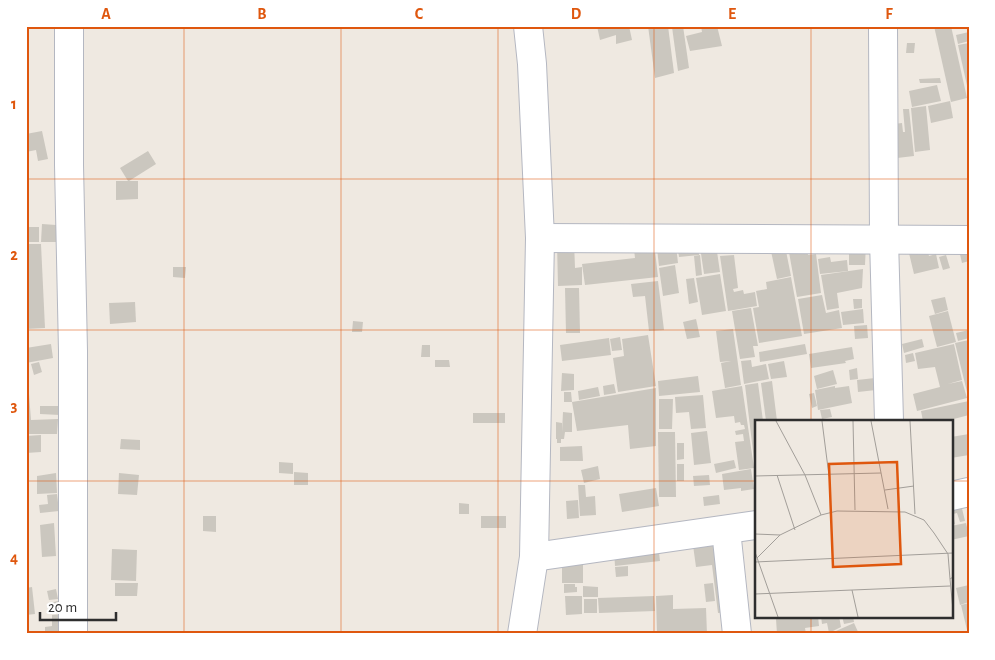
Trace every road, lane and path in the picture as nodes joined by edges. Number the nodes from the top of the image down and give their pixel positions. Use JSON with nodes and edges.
{"nodes":[{"id":1,"x":69,"y":26,"type":"edge"},
{"id":2,"x":528,"y":26,"type":"edge"},
{"id":3,"x":883,"y":26,"type":"edge"},
{"id":4,"x":540,"y":238,"type":"junction"},
{"id":5,"x":884,"y":239,"type":"junction"},
{"id":6,"x":969,"y":240,"type":"edge"},
{"id":7,"x":889,"y":420,"type":"edge"},
{"id":8,"x":969,"y":492,"type":"edge"},
{"id":9,"x":952,"y":496,"type":"edge"},
{"id":10,"x":755,"y":525,"type":"edge"},
{"id":11,"x":726,"y":530,"type":"junction"},
{"id":12,"x":534,"y":557,"type":"junction"},
{"id":13,"x":73,"y":634,"type":"edge"},
{"id":14,"x":522,"y":634,"type":"edge"},
{"id":15,"x":737,"y":634,"type":"edge"}],
"edges":[{"from":1,"to":13,"type":"street"},
{"from":2,"to":4,"type":"street"},
{"from":3,"to":5,"type":"street"},
{"from":4,"to":5,"type":"street"},
{"from":4,"to":12,"type":"street"},
{"from":5,"to":6,"type":"street"},
{"from":5,"to":7,"type":"street"},
{"from":8,"to":9,"type":"street"},
{"from":10,"to":11,"type":"street"},
{"from":11,"to":12,"type":"street"},
{"from":11,"to":15,"type":"street"},
{"from":12,"to":14,"type":"street"}]}
